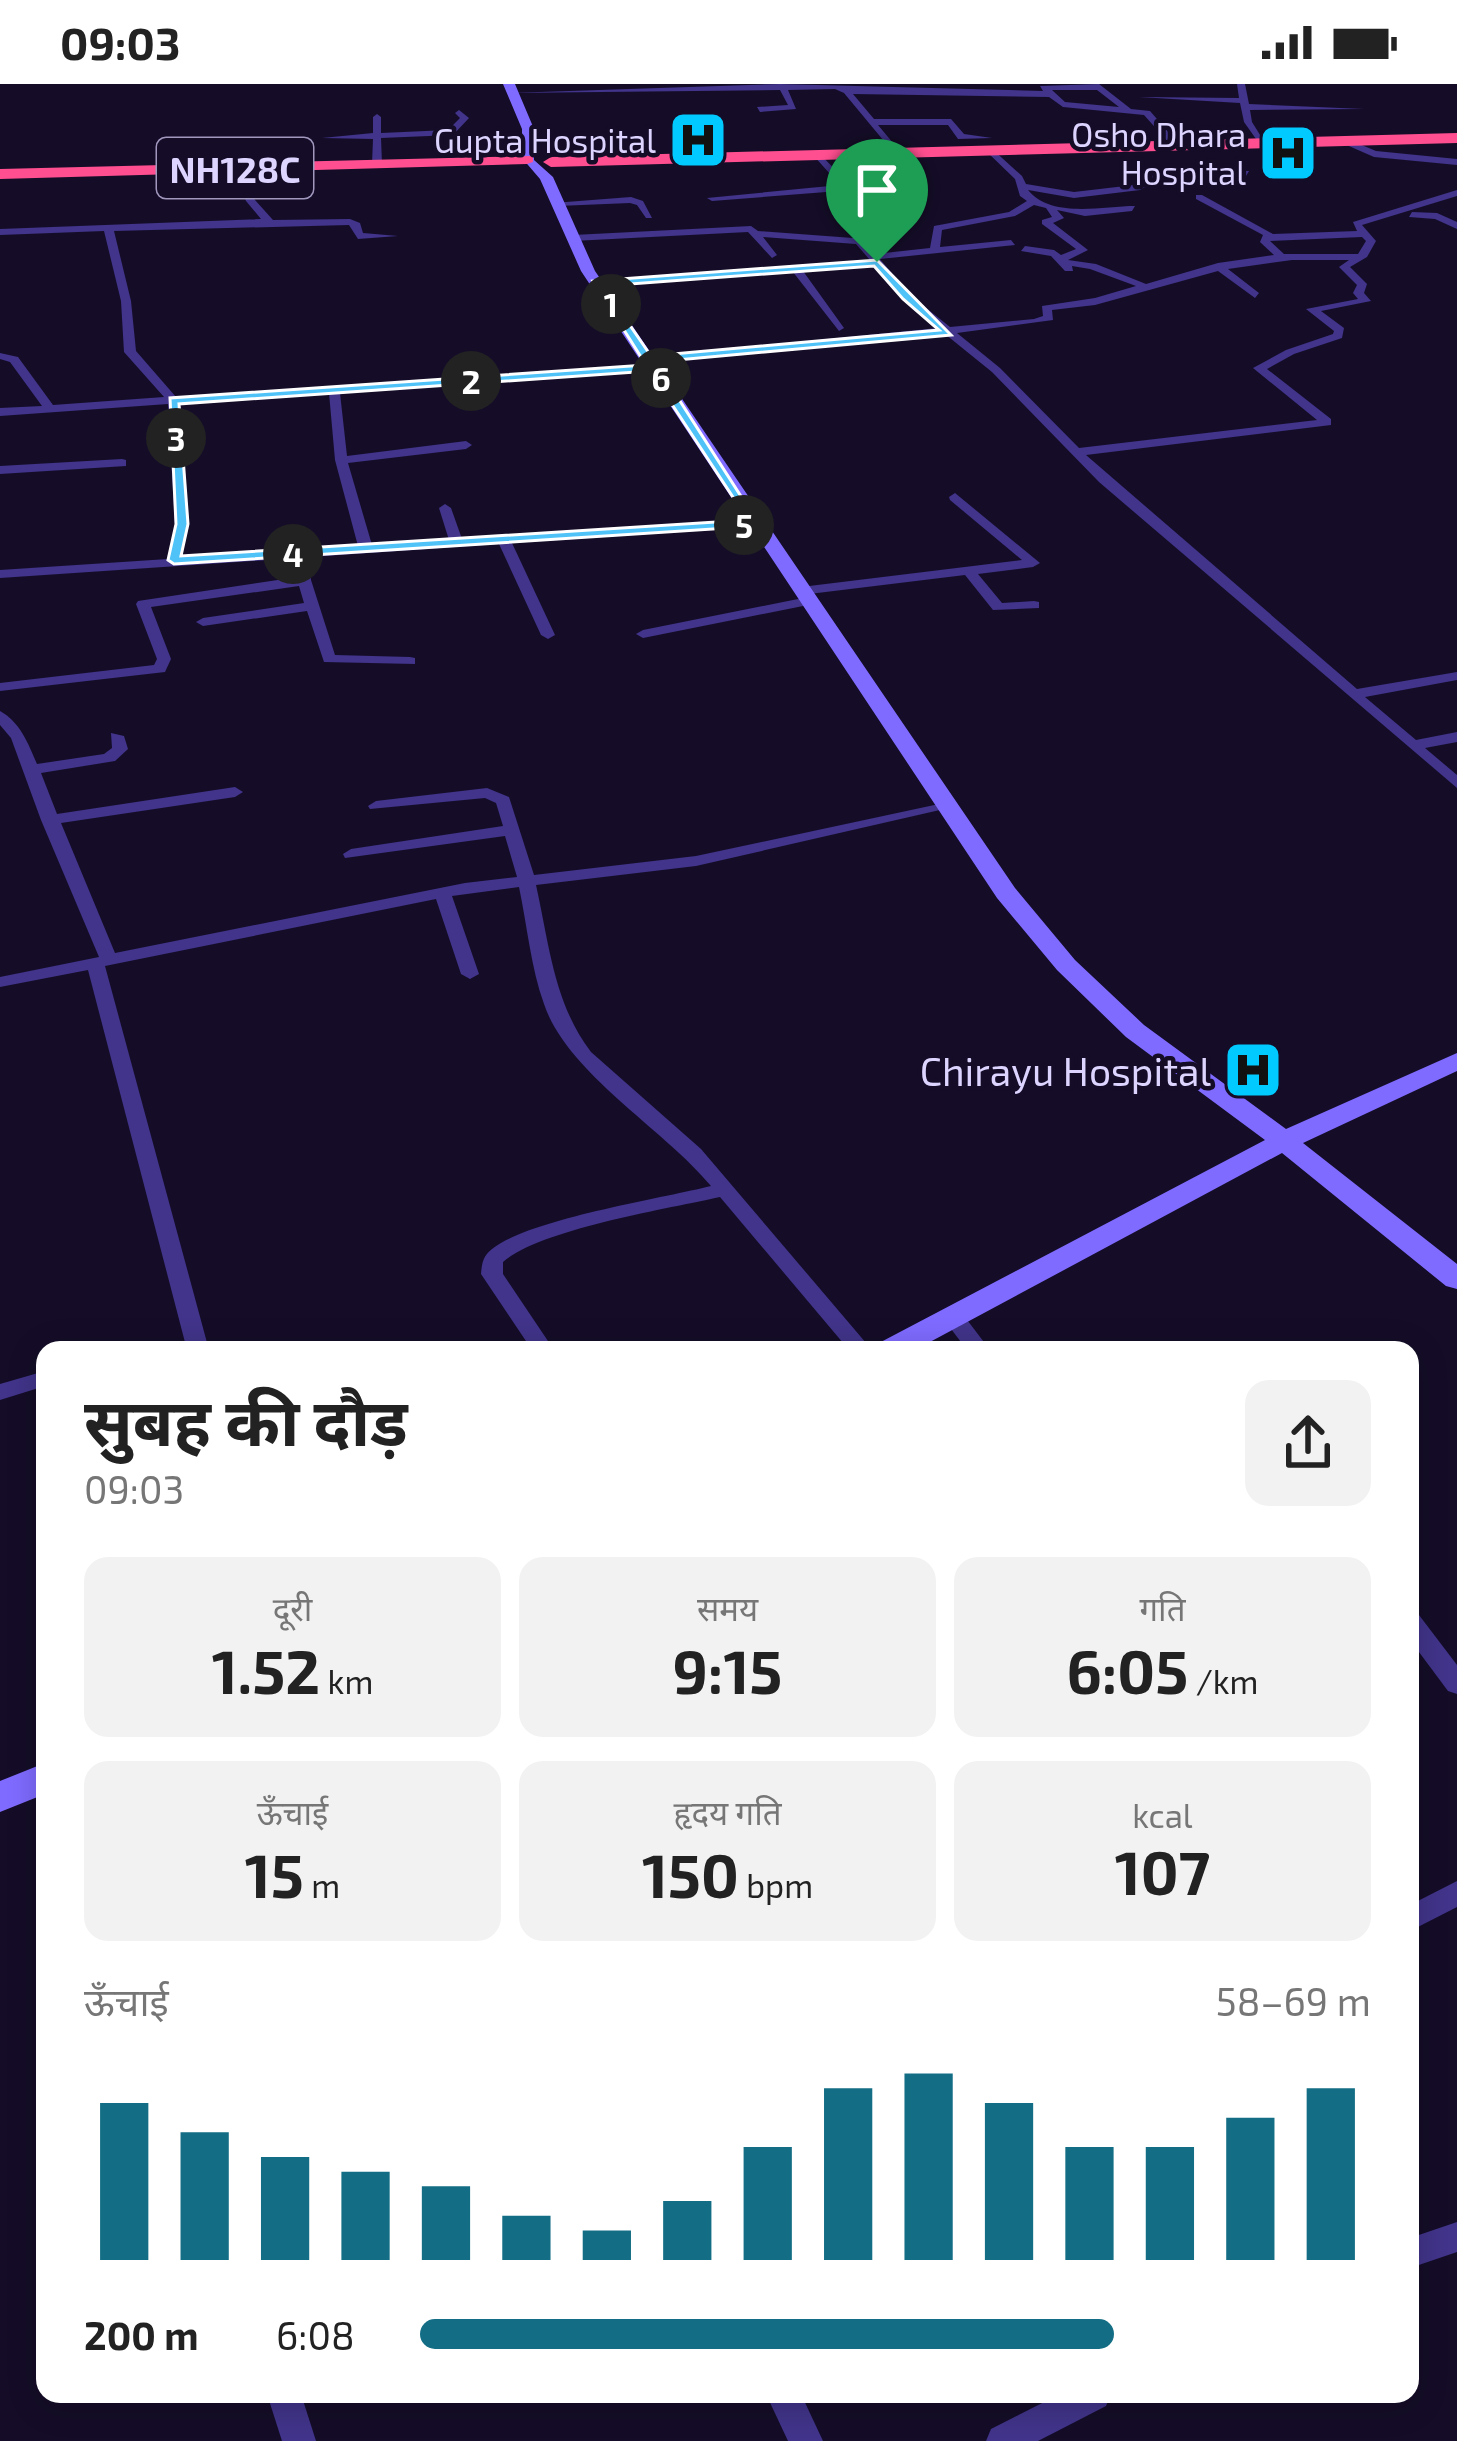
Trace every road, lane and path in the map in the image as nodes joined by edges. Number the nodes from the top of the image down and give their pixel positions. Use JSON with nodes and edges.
{"nodes":[{"id":1,"x":1241,"y":84,"type":"edge"},
{"id":2,"x":782,"y":86,"type":"edge"},
{"id":3,"x":1068,"y":86,"type":"edge"},
{"id":4,"x":843,"y":87,"type":"edge"},
{"id":5,"x":511,"y":88,"type":"edge"},
{"id":6,"x":1044,"y":88,"type":"edge"},
{"id":7,"x":1143,"y":97,"type":"dead end"},
{"id":8,"x":925,"y":104,"type":"dead end"},
{"id":9,"x":1247,"y":104,"type":"junction"},
{"id":10,"x":760,"y":109,"type":"dead end"},
{"id":11,"x":1360,"y":109,"type":"dead end"},
{"id":12,"x":1128,"y":110,"type":"junction"},
{"id":13,"x":459,"y":113,"type":"dead end"},
{"id":14,"x":377,"y":117,"type":"dead end"},
{"id":15,"x":932,"y":121,"type":"junction"},
{"id":16,"x":871,"y":122,"type":"junction"},
{"id":17,"x":1457,"y":136,"type":"edge"},
{"id":18,"x":376,"y":137,"type":"junction"},
{"id":19,"x":326,"y":138,"type":"dead end"},
{"id":20,"x":1259,"y":141,"type":"junction"},
{"id":21,"x":1345,"y":141,"type":"junction"},
{"id":22,"x":1173,"y":142,"type":"junction"},
{"id":23,"x":989,"y":144,"type":"junction"},
{"id":24,"x":893,"y":149,"type":"junction"},
{"id":25,"x":853,"y":154,"type":"junction"},
{"id":26,"x":818,"y":155,"type":"junction"},
{"id":27,"x":1417,"y":160,"type":"junction"},
{"id":28,"x":540,"y":161,"type":"junction"},
{"id":29,"x":1457,"y":162,"type":"edge"},
{"id":30,"x":377,"y":164,"type":"junction"},
{"id":31,"x":237,"y":168,"type":"junction"},
{"id":32,"x":1246,"y":173,"type":"dead end"},
{"id":33,"x":0,"y":174,"type":"edge"},
{"id":34,"x":1444,"y":175,"type":"dead end"},
{"id":35,"x":1456,"y":186,"type":"edge"},
{"id":36,"x":846,"y":187,"type":"junction"},
{"id":37,"x":1025,"y":187,"type":"junction"},
{"id":38,"x":1199,"y":197,"type":"dead end"},
{"id":39,"x":712,"y":198,"type":"dead end"},
{"id":40,"x":1033,"y":202,"type":"junction"},
{"id":41,"x":558,"y":203,"type":"junction"},
{"id":42,"x":1048,"y":207,"type":"junction"},
{"id":43,"x":1132,"y":208,"type":"dead end"},
{"id":44,"x":126,"y":209,"type":"dead end"},
{"id":45,"x":1389,"y":214,"type":"junction"},
{"id":46,"x":649,"y":216,"type":"dead end"},
{"id":47,"x":267,"y":223,"type":"junction"},
{"id":48,"x":1457,"y":226,"type":"edge"},
{"id":49,"x":125,"y":229,"type":"junction"},
{"id":50,"x":109,"y":230,"type":"junction"},
{"id":51,"x":1081,"y":230,"type":"dead end"},
{"id":52,"x":1064,"y":231,"type":"junction"},
{"id":53,"x":0,"y":232,"type":"edge"},
{"id":54,"x":758,"y":234,"type":"junction"},
{"id":55,"x":1365,"y":234,"type":"junction"},
{"id":56,"x":393,"y":236,"type":"dead end"},
{"id":57,"x":1271,"y":237,"type":"junction"},
{"id":58,"x":573,"y":238,"type":"junction"},
{"id":59,"x":856,"y":240,"type":"junction"},
{"id":60,"x":1011,"y":243,"type":"dead end"},
{"id":61,"x":1025,"y":249,"type":"dead end"},
{"id":62,"x":935,"y":250,"type":"junction"},
{"id":63,"x":772,"y":255,"type":"dead end"},
{"id":64,"x":1280,"y":255,"type":"junction"},
{"id":65,"x":1361,"y":256,"type":"junction"},
{"id":66,"x":874,"y":260,"type":"junction"},
{"id":67,"x":1062,"y":261,"type":"junction"},
{"id":68,"x":1218,"y":266,"type":"junction"},
{"id":69,"x":794,"y":267,"type":"junction"},
{"id":70,"x":1073,"y":274,"type":"dead end"},
{"id":71,"x":596,"y":283,"type":"junction"},
{"id":72,"x":1142,"y":285,"type":"junction"},
{"id":73,"x":1255,"y":295,"type":"dead end"},
{"id":74,"x":839,"y":328,"type":"dead end"},
{"id":75,"x":948,"y":333,"type":"junction"},
{"id":76,"x":0,"y":356,"type":"edge"},
{"id":77,"x":651,"y":364,"type":"junction"},
{"id":78,"x":334,"y":389,"type":"junction"},
{"id":79,"x":174,"y":401,"type":"junction"},
{"id":80,"x":51,"y":410,"type":"junction"},
{"id":81,"x":0,"y":412,"type":"edge"},
{"id":82,"x":466,"y":445,"type":"dead end"},
{"id":83,"x":1076,"y":452,"type":"junction"},
{"id":84,"x":341,"y":460,"type":"junction"},
{"id":85,"x":122,"y":464,"type":"dead end"},
{"id":86,"x":0,"y":470,"type":"edge"},
{"id":87,"x":956,"y":497,"type":"dead end"},
{"id":88,"x":445,"y":508,"type":"dead end"},
{"id":89,"x":756,"y":523,"type":"junction"},
{"id":90,"x":504,"y":541,"type":"junction"},
{"id":91,"x":457,"y":544,"type":"junction"},
{"id":92,"x":366,"y":549,"type":"junction"},
{"id":93,"x":304,"y":553,"type":"junction"},
{"id":94,"x":174,"y":560,"type":"junction"},
{"id":95,"x":970,"y":572,"type":"junction"},
{"id":96,"x":0,"y":574,"type":"edge"},
{"id":97,"x":304,"y":580,"type":"junction"},
{"id":98,"x":233,"y":591,"type":"junction"},
{"id":99,"x":805,"y":596,"type":"junction"},
{"id":100,"x":1034,"y":605,"type":"dead end"},
{"id":101,"x":312,"y":606,"type":"junction"},
{"id":102,"x":239,"y":617,"type":"junction"},
{"id":103,"x":202,"y":622,"type":"dead end"},
{"id":104,"x":644,"y":634,"type":"dead end"},
{"id":105,"x":548,"y":635,"type":"dead end"},
{"id":106,"x":410,"y":661,"type":"dead end"},
{"id":107,"x":1457,"y":676,"type":"edge"},
{"id":108,"x":0,"y":687,"type":"edge"},
{"id":109,"x":1355,"y":694,"type":"junction"},
{"id":110,"x":0,"y":716,"type":"edge"},
{"id":111,"x":116,"y":736,"type":"dead end"},
{"id":112,"x":1457,"y":737,"type":"edge"},
{"id":113,"x":1415,"y":745,"type":"junction"},
{"id":114,"x":29,"y":770,"type":"junction"},
{"id":115,"x":1457,"y":783,"type":"edge"},
{"id":116,"x":236,"y":792,"type":"dead end"},
{"id":117,"x":947,"y":805,"type":"junction"},
{"id":118,"x":376,"y":806,"type":"dead end"},
{"id":119,"x":49,"y":820,"type":"junction"},
{"id":120,"x":510,"y":830,"type":"junction"},
{"id":121,"x":350,"y":854,"type":"dead end"},
{"id":122,"x":526,"y":878,"type":"junction"},
{"id":123,"x":442,"y":893,"type":"junction"},
{"id":124,"x":102,"y":962,"type":"junction"},
{"id":125,"x":470,"y":974,"type":"dead end"},
{"id":126,"x":0,"y":982,"type":"edge"},
{"id":127,"x":1457,"y":1061,"type":"edge"},
{"id":128,"x":1284,"y":1142,"type":"junction"},
{"id":129,"x":722,"y":1190,"type":"junction"},
{"id":130,"x":1457,"y":1279,"type":"edge"},
{"id":131,"x":953,"y":1317,"type":"junction"},
{"id":132,"x":196,"y":1341,"type":"edge"},
{"id":133,"x":537,"y":1341,"type":"edge"},
{"id":134,"x":853,"y":1341,"type":"edge"},
{"id":135,"x":907,"y":1341,"type":"edge"},
{"id":136,"x":973,"y":1341,"type":"edge"},
{"id":137,"x":36,"y":1381,"type":"edge"},
{"id":138,"x":0,"y":1392,"type":"edge"},
{"id":139,"x":1419,"y":1634,"type":"edge"},
{"id":140,"x":1457,"y":1684,"type":"edge"},
{"id":141,"x":36,"y":1782,"type":"edge"},
{"id":142,"x":0,"y":1797,"type":"edge"},
{"id":143,"x":1457,"y":1893,"type":"edge"},
{"id":144,"x":1419,"y":1914,"type":"edge"},
{"id":145,"x":1457,"y":2236,"type":"edge"},
{"id":146,"x":1419,"y":2250,"type":"edge"},
{"id":147,"x":287,"y":2403,"type":"edge"},
{"id":148,"x":787,"y":2403,"type":"edge"},
{"id":149,"x":1071,"y":2403,"type":"edge"},
{"id":150,"x":299,"y":2441,"type":"edge"},
{"id":151,"x":806,"y":2441,"type":"edge"},
{"id":152,"x":1004,"y":2441,"type":"edge"}],
"edges":[{"from":1,"to":9,"type":"street"},
{"from":2,"to":4,"type":"street"},
{"from":2,"to":5,"type":"street"},
{"from":2,"to":10,"type":"street"},
{"from":3,"to":6,"type":"street"},
{"from":3,"to":12,"type":"street"},
{"from":4,"to":6,"type":"street"},
{"from":4,"to":16,"type":"street"},
{"from":5,"to":28,"type":"street"},
{"from":6,"to":12,"type":"street"},
{"from":7,"to":9,"type":"street"},
{"from":8,"to":15,"type":"street"},
{"from":9,"to":11,"type":"street"},
{"from":9,"to":20,"type":"street"},
{"from":12,"to":22,"type":"street"},
{"from":13,"to":18,"type":"street"},
{"from":14,"to":18,"type":"street"},
{"from":15,"to":16,"type":"street"},
{"from":15,"to":23,"type":"street"},
{"from":16,"to":24,"type":"street"},
{"from":17,"to":20,"type":"highway","number":"NH128C"},
{"from":17,"to":21,"type":"highway","number":"NH128C"},
{"from":18,"to":19,"type":"street"},
{"from":18,"to":30,"type":"street"},
{"from":20,"to":21,"type":"highway","number":"NH128C"},
{"from":20,"to":22,"type":"highway","number":"NH128C"},
{"from":20,"to":23,"type":"highway","number":"NH128C"},
{"from":21,"to":27,"type":"street"},
{"from":22,"to":24,"type":"highway","number":"NH128C"},
{"from":23,"to":25,"type":"highway","number":"NH128C"},
{"from":23,"to":37,"type":"street"},
{"from":24,"to":28,"type":"highway","number":"NH128C"},
{"from":25,"to":26,"type":"highway","number":"NH128C"},
{"from":25,"to":36,"type":"street"},
{"from":26,"to":28,"type":"highway","number":"NH128C"},
{"from":26,"to":36,"type":"street"},
{"from":27,"to":29,"type":"street"},
{"from":27,"to":34,"type":"street"},
{"from":28,"to":30,"type":"highway","number":"NH128C"},
{"from":28,"to":41,"type":"street"},
{"from":30,"to":31,"type":"highway","number":"NH128C"},
{"from":31,"to":33,"type":"highway","number":"NH128C"},
{"from":31,"to":47,"type":"street"},
{"from":32,"to":37,"type":"street"},
{"from":35,"to":45,"type":"street"},
{"from":36,"to":39,"type":"street"},
{"from":36,"to":59,"type":"street"},
{"from":37,"to":40,"type":"street"},
{"from":38,"to":57,"type":"street"},
{"from":40,"to":42,"type":"street"},
{"from":40,"to":62,"type":"street"},
{"from":41,"to":46,"type":"street"},
{"from":41,"to":58,"type":"street"},
{"from":42,"to":43,"type":"street"},
{"from":42,"to":52,"type":"street"},
{"from":44,"to":49,"type":"street"},
{"from":45,"to":48,"type":"street"},
{"from":45,"to":55,"type":"street"},
{"from":47,"to":49,"type":"street"},
{"from":47,"to":56,"type":"street"},
{"from":49,"to":50,"type":"street"},
{"from":50,"to":53,"type":"street"},
{"from":50,"to":79,"type":"street"},
{"from":51,"to":52,"type":"street"},
{"from":52,"to":67,"type":"street"},
{"from":54,"to":58,"type":"street"},
{"from":54,"to":59,"type":"street"},
{"from":54,"to":63,"type":"street"},
{"from":55,"to":57,"type":"street"},
{"from":55,"to":65,"type":"street"},
{"from":57,"to":64,"type":"street"},
{"from":58,"to":71,"type":"street"},
{"from":59,"to":66,"type":"street"},
{"from":60,"to":62,"type":"street"},
{"from":61,"to":67,"type":"street"},
{"from":62,"to":66,"type":"street"},
{"from":64,"to":65,"type":"street"},
{"from":64,"to":68,"type":"street"},
{"from":65,"to":83,"type":"street"},
{"from":66,"to":69,"type":"street"},
{"from":66,"to":75,"type":"street"},
{"from":67,"to":70,"type":"street"},
{"from":67,"to":72,"type":"street"},
{"from":68,"to":72,"type":"street"},
{"from":68,"to":73,"type":"street"},
{"from":69,"to":71,"type":"street"},
{"from":69,"to":74,"type":"street"},
{"from":71,"to":77,"type":"street"},
{"from":72,"to":75,"type":"street"},
{"from":75,"to":77,"type":"street"},
{"from":75,"to":83,"type":"street"},
{"from":76,"to":80,"type":"street"},
{"from":77,"to":78,"type":"street"},
{"from":77,"to":89,"type":"street"},
{"from":78,"to":79,"type":"street"},
{"from":78,"to":84,"type":"street"},
{"from":79,"to":80,"type":"street"},
{"from":79,"to":94,"type":"street"},
{"from":80,"to":81,"type":"street"},
{"from":82,"to":84,"type":"street"},
{"from":83,"to":109,"type":"street"},
{"from":84,"to":92,"type":"street"},
{"from":85,"to":86,"type":"street"},
{"from":87,"to":95,"type":"street"},
{"from":88,"to":91,"type":"street"},
{"from":89,"to":90,"type":"street"},
{"from":89,"to":99,"type":"street"},
{"from":90,"to":91,"type":"street"},
{"from":90,"to":105,"type":"street"},
{"from":91,"to":92,"type":"street"},
{"from":92,"to":93,"type":"street"},
{"from":93,"to":94,"type":"street"},
{"from":93,"to":97,"type":"street"},
{"from":94,"to":96,"type":"street"},
{"from":95,"to":99,"type":"street"},
{"from":95,"to":100,"type":"street"},
{"from":97,"to":98,"type":"street"},
{"from":97,"to":101,"type":"street"},
{"from":98,"to":102,"type":"street"},
{"from":98,"to":108,"type":"street"},
{"from":99,"to":104,"type":"street"},
{"from":99,"to":117,"type":"street"},
{"from":101,"to":102,"type":"street"},
{"from":101,"to":106,"type":"street"},
{"from":102,"to":103,"type":"street"},
{"from":107,"to":109,"type":"street"},
{"from":109,"to":113,"type":"street"},
{"from":110,"to":114,"type":"street"},
{"from":111,"to":114,"type":"street"},
{"from":112,"to":113,"type":"street"},
{"from":113,"to":115,"type":"street"},
{"from":114,"to":119,"type":"street"},
{"from":116,"to":119,"type":"street"},
{"from":117,"to":122,"type":"street"},
{"from":117,"to":128,"type":"street"},
{"from":118,"to":120,"type":"street"},
{"from":119,"to":124,"type":"street"},
{"from":120,"to":121,"type":"street"},
{"from":120,"to":122,"type":"street"},
{"from":122,"to":123,"type":"street"},
{"from":122,"to":129,"type":"street"},
{"from":123,"to":124,"type":"street"},
{"from":123,"to":125,"type":"street"},
{"from":124,"to":126,"type":"street"},
{"from":124,"to":132,"type":"street"},
{"from":127,"to":128,"type":"street"},
{"from":128,"to":130,"type":"street"},
{"from":128,"to":131,"type":"street"},
{"from":129,"to":133,"type":"street"},
{"from":129,"to":134,"type":"street"},
{"from":131,"to":135,"type":"street"},
{"from":131,"to":136,"type":"street"},
{"from":137,"to":138,"type":"street"},
{"from":139,"to":140,"type":"street"},
{"from":141,"to":142,"type":"street"},
{"from":143,"to":144,"type":"street"},
{"from":145,"to":146,"type":"street"},
{"from":147,"to":150,"type":"street"},
{"from":148,"to":151,"type":"street"},
{"from":149,"to":152,"type":"street"}]}
